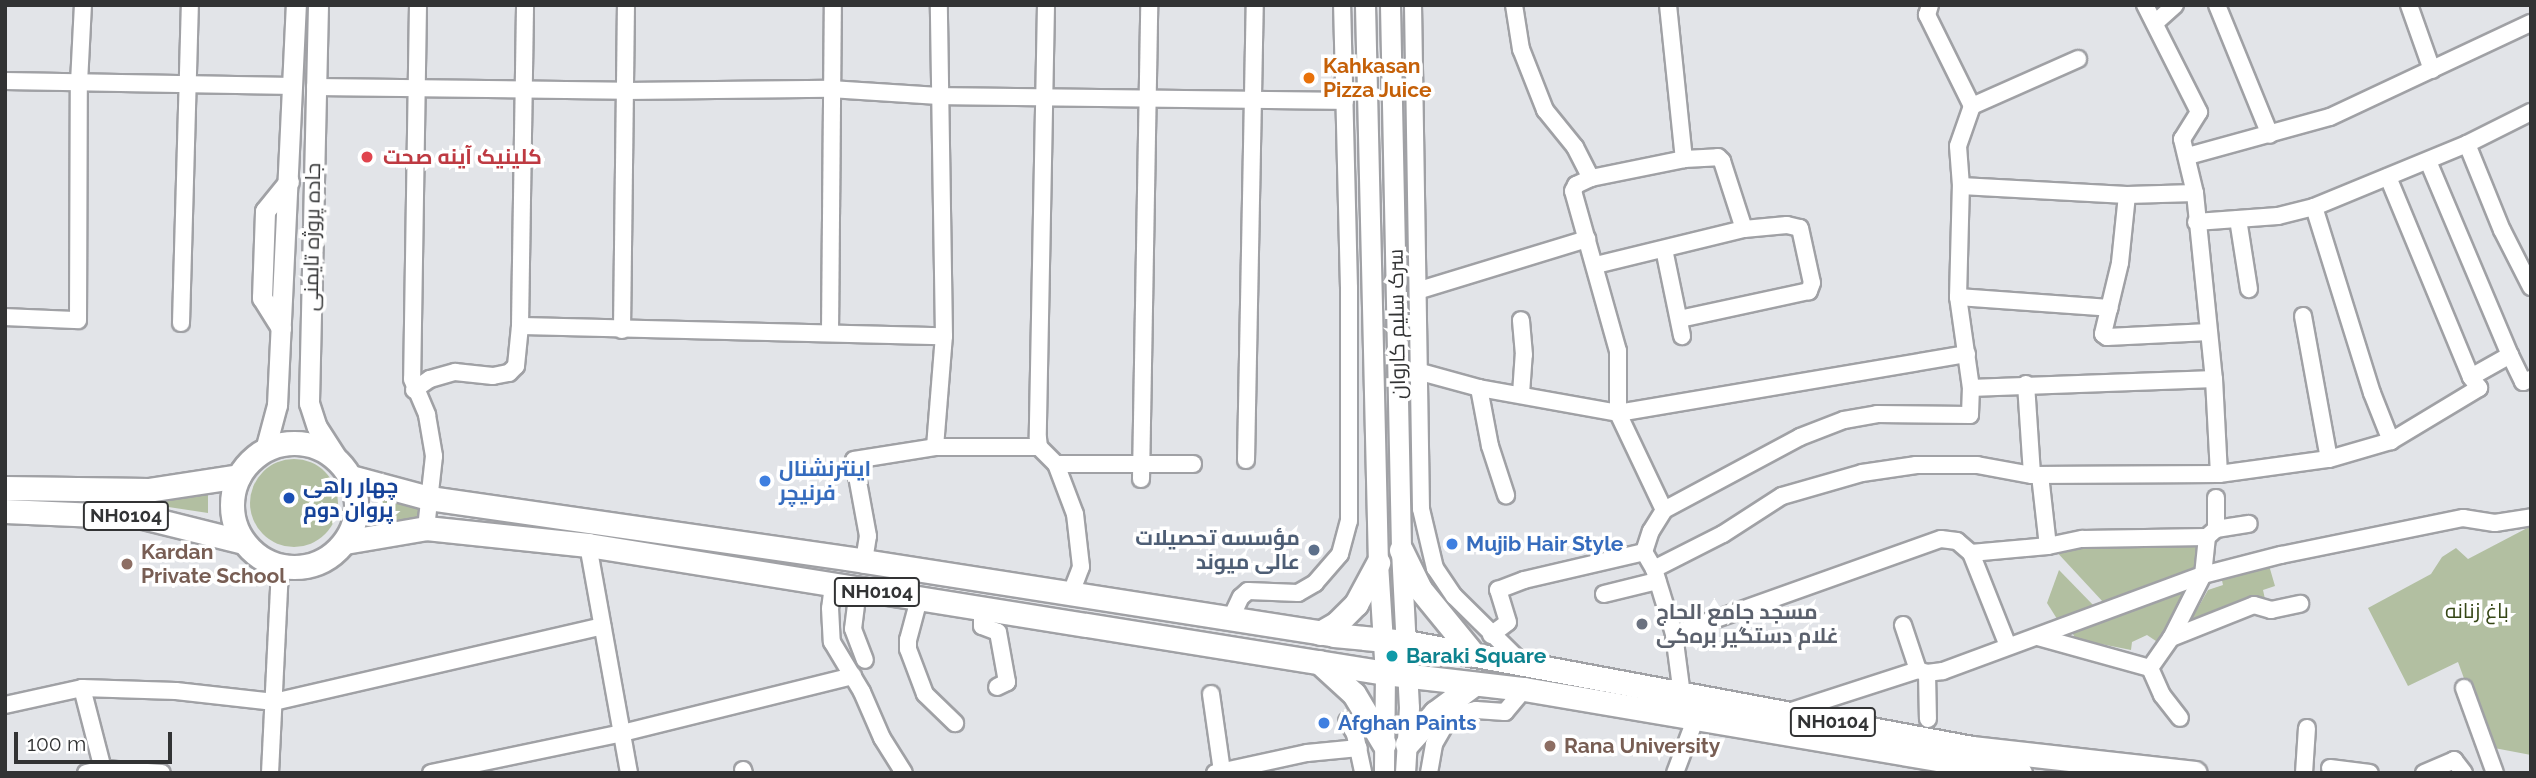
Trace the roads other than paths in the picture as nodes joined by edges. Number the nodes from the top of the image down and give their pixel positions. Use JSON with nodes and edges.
{"nodes":[{"id":1,"x":83,"y":5,"type":"edge"},
{"id":2,"x":190,"y":5,"type":"edge"},
{"id":3,"x":296,"y":5,"type":"edge"},
{"id":4,"x":318,"y":5,"type":"edge"},
{"id":5,"x":418,"y":5,"type":"edge"},
{"id":6,"x":525,"y":5,"type":"edge"},
{"id":7,"x":626,"y":5,"type":"edge"},
{"id":8,"x":833,"y":5,"type":"edge"},
{"id":9,"x":939,"y":5,"type":"edge"},
{"id":10,"x":1046,"y":5,"type":"edge"},
{"id":11,"x":1149,"y":5,"type":"edge"},
{"id":12,"x":1255,"y":5,"type":"edge"},
{"id":13,"x":1342,"y":5,"type":"edge"},
{"id":14,"x":1365,"y":5,"type":"edge"},
{"id":15,"x":1390,"y":5,"type":"edge"},
{"id":16,"x":1413,"y":5,"type":"edge"},
{"id":17,"x":1514,"y":5,"type":"edge"},
{"id":18,"x":1668,"y":5,"type":"edge"},
{"id":19,"x":1930,"y":5,"type":"edge"},
{"id":20,"x":2145,"y":5,"type":"edge"},
{"id":21,"x":2175,"y":5,"type":"edge"},
{"id":22,"x":2217,"y":5,"type":"edge"},
{"id":23,"x":2409,"y":5,"type":"edge"},
{"id":24,"x":2155,"y":23,"type":"junction"},
{"id":25,"x":2531,"y":23,"type":"edge"},
{"id":26,"x":2078,"y":59,"type":"dead end"},
{"id":27,"x":2432,"y":69,"type":"junction"},
{"id":28,"x":5,"y":81,"type":"edge"},
{"id":29,"x":79,"y":82,"type":"junction"},
{"id":30,"x":187,"y":83,"type":"junction"},
{"id":31,"x":294,"y":86,"type":"junction"},
{"id":32,"x":316,"y":87,"type":"junction"},
{"id":33,"x":417,"y":88,"type":"junction"},
{"id":34,"x":830,"y":89,"type":"junction"},
{"id":35,"x":524,"y":90,"type":"junction"},
{"id":36,"x":625,"y":91,"type":"junction"},
{"id":37,"x":939,"y":96,"type":"junction"},
{"id":38,"x":1045,"y":97,"type":"junction"},
{"id":39,"x":1148,"y":99,"type":"junction"},
{"id":40,"x":1254,"y":100,"type":"junction"},
{"id":41,"x":1345,"y":101,"type":"junction"},
{"id":42,"x":1972,"y":106,"type":"junction"},
{"id":43,"x":2531,"y":112,"type":"edge"},
{"id":44,"x":2270,"y":135,"type":"junction"},
{"id":45,"x":2467,"y":144,"type":"junction"},
{"id":46,"x":2188,"y":156,"type":"junction"},
{"id":47,"x":1684,"y":159,"type":"junction"},
{"id":48,"x":2428,"y":161,"type":"junction"},
{"id":49,"x":2388,"y":177,"type":"junction"},
{"id":50,"x":1591,"y":178,"type":"junction"},
{"id":51,"x":1961,"y":187,"type":"junction"},
{"id":52,"x":2195,"y":193,"type":"junction"},
{"id":53,"x":2127,"y":195,"type":"junction"},
{"id":54,"x":2314,"y":207,"type":"junction"},
{"id":55,"x":2238,"y":219,"type":"junction"},
{"id":56,"x":2196,"y":222,"type":"junction"},
{"id":57,"x":1744,"y":229,"type":"junction"},
{"id":58,"x":1587,"y":239,"type":"junction"},
{"id":59,"x":1664,"y":249,"type":"junction"},
{"id":60,"x":1596,"y":265,"type":"junction"},
{"id":61,"x":2531,"y":286,"type":"edge"},
{"id":62,"x":2249,"y":289,"type":"dead end"},
{"id":63,"x":1420,"y":290,"type":"junction"},
{"id":64,"x":1958,"y":297,"type":"junction"},
{"id":65,"x":2110,"y":308,"type":"junction"},
{"id":66,"x":2303,"y":316,"type":"dead end"},
{"id":67,"x":5,"y":317,"type":"edge"},
{"id":68,"x":1679,"y":318,"type":"junction"},
{"id":69,"x":1521,"y":320,"type":"dead end"},
{"id":70,"x":181,"y":323,"type":"dead end"},
{"id":71,"x":520,"y":326,"type":"junction"},
{"id":72,"x":622,"y":330,"type":"junction"},
{"id":73,"x":2209,"y":332,"type":"junction"},
{"id":74,"x":830,"y":333,"type":"junction"},
{"id":75,"x":944,"y":336,"type":"junction"},
{"id":76,"x":1682,"y":336,"type":"dead end"},
{"id":77,"x":1967,"y":354,"type":"junction"},
{"id":78,"x":2510,"y":355,"type":"junction"},
{"id":79,"x":1418,"y":371,"type":"junction"},
{"id":80,"x":2471,"y":377,"type":"junction"},
{"id":81,"x":2214,"y":379,"type":"junction"},
{"id":82,"x":2531,"y":379,"type":"edge"},
{"id":83,"x":2026,"y":384,"type":"junction"},
{"id":84,"x":1479,"y":388,"type":"junction"},
{"id":85,"x":1971,"y":388,"type":"junction"},
{"id":86,"x":414,"y":390,"type":"junction"},
{"id":87,"x":1521,"y":394,"type":"junction"},
{"id":88,"x":1618,"y":413,"type":"junction"},
{"id":89,"x":2391,"y":441,"type":"junction"},
{"id":90,"x":935,"y":447,"type":"junction"},
{"id":91,"x":1039,"y":447,"type":"junction"},
{"id":92,"x":265,"y":450,"type":"junction"},
{"id":93,"x":2329,"y":459,"type":"junction"},
{"id":94,"x":1246,"y":460,"type":"dead end"},
{"id":95,"x":1056,"y":464,"type":"junction"},
{"id":96,"x":1193,"y":464,"type":"dead end"},
{"id":97,"x":345,"y":469,"type":"junction"},
{"id":98,"x":1142,"y":470,"type":"junction"},
{"id":99,"x":2219,"y":474,"type":"junction"},
{"id":100,"x":2036,"y":475,"type":"junction"},
{"id":101,"x":239,"y":476,"type":"junction"},
{"id":102,"x":5,"y":488,"type":"edge"},
{"id":103,"x":1506,"y":495,"type":"dead end"},
{"id":104,"x":429,"y":498,"type":"junction"},
{"id":105,"x":2216,"y":498,"type":"dead end"},
{"id":106,"x":1664,"y":510,"type":"junction"},
{"id":107,"x":5,"y":511,"type":"edge"},
{"id":108,"x":2531,"y":517,"type":"edge"},
{"id":109,"x":2249,"y":524,"type":"dead end"},
{"id":110,"x":426,"y":528,"type":"junction"},
{"id":111,"x":2212,"y":533,"type":"junction"},
{"id":112,"x":243,"y":542,"type":"junction"},
{"id":113,"x":345,"y":542,"type":"junction"},
{"id":114,"x":588,"y":545,"type":"junction"},
{"id":115,"x":2048,"y":546,"type":"junction"},
{"id":116,"x":1401,"y":550,"type":"junction"},
{"id":117,"x":1644,"y":552,"type":"junction"},
{"id":118,"x":1971,"y":553,"type":"junction"},
{"id":119,"x":864,"y":561,"type":"junction"},
{"id":120,"x":1377,"y":563,"type":"junction"},
{"id":121,"x":280,"y":566,"type":"junction"},
{"id":122,"x":1655,"y":575,"type":"junction"},
{"id":123,"x":2203,"y":575,"type":"junction"},
{"id":124,"x":833,"y":584,"type":"junction"},
{"id":125,"x":859,"y":589,"type":"junction"},
{"id":126,"x":1071,"y":593,"type":"junction"},
{"id":127,"x":1604,"y":594,"type":"dead end"},
{"id":128,"x":919,"y":599,"type":"junction"},
{"id":129,"x":2300,"y":604,"type":"dead end"},
{"id":130,"x":982,"y":608,"type":"junction"},
{"id":131,"x":1231,"y":618,"type":"junction"},
{"id":132,"x":1903,"y":625,"type":"dead end"},
{"id":133,"x":602,"y":626,"type":"junction"},
{"id":134,"x":1320,"y":632,"type":"junction"},
{"id":135,"x":1674,"y":634,"type":"junction"},
{"id":136,"x":1491,"y":635,"type":"junction"},
{"id":137,"x":2038,"y":637,"type":"junction"},
{"id":138,"x":2171,"y":638,"type":"junction"},
{"id":139,"x":1382,"y":640,"type":"junction"},
{"id":140,"x":1406,"y":642,"type":"junction"},
{"id":141,"x":2008,"y":646,"type":"junction"},
{"id":142,"x":1473,"y":654,"type":"junction"},
{"id":143,"x":865,"y":660,"type":"dead end"},
{"id":144,"x":1319,"y":662,"type":"junction"},
{"id":145,"x":1523,"y":664,"type":"junction"},
{"id":146,"x":2150,"y":668,"type":"junction"},
{"id":147,"x":1923,"y":672,"type":"junction"},
{"id":148,"x":1385,"y":673,"type":"junction"},
{"id":149,"x":1408,"y":675,"type":"junction"},
{"id":150,"x":853,"y":676,"type":"junction"},
{"id":151,"x":1474,"y":684,"type":"junction"},
{"id":152,"x":997,"y":687,"type":"dead end"},
{"id":153,"x":82,"y":688,"type":"junction"},
{"id":154,"x":2464,"y":688,"type":"dead end"},
{"id":155,"x":1524,"y":690,"type":"junction"},
{"id":156,"x":1210,"y":694,"type":"dead end"},
{"id":157,"x":1682,"y":695,"type":"junction"},
{"id":158,"x":274,"y":702,"type":"junction"},
{"id":159,"x":5,"y":705,"type":"edge"},
{"id":160,"x":1786,"y":713,"type":"junction"},
{"id":161,"x":2180,"y":718,"type":"dead end"},
{"id":162,"x":1928,"y":719,"type":"dead end"},
{"id":163,"x":1695,"y":720,"type":"junction"},
{"id":164,"x":1347,"y":721,"type":"dead end"},
{"id":165,"x":955,"y":723,"type":"dead end"},
{"id":166,"x":2307,"y":728,"type":"dead end"},
{"id":167,"x":622,"y":733,"type":"junction"},
{"id":168,"x":1396,"y":744,"type":"junction"},
{"id":169,"x":1359,"y":748,"type":"junction"},
{"id":170,"x":2330,"y":768,"type":"dead end"},
{"id":171,"x":1970,"y":770,"type":"edge"},
{"id":172,"x":103,"y":771,"type":"edge"},
{"id":173,"x":1218,"y":772,"type":"edge"},
{"id":174,"x":86,"y":773,"type":"edge"},
{"id":175,"x":162,"y":773,"type":"edge"},
{"id":176,"x":271,"y":773,"type":"edge"},
{"id":177,"x":430,"y":773,"type":"edge"},
{"id":178,"x":629,"y":773,"type":"edge"},
{"id":179,"x":904,"y":773,"type":"edge"},
{"id":180,"x":1363,"y":773,"type":"edge"},
{"id":181,"x":1384,"y":773,"type":"edge"},
{"id":182,"x":1405,"y":773,"type":"edge"},
{"id":183,"x":1429,"y":773,"type":"edge"},
{"id":184,"x":1675,"y":773,"type":"edge"},
{"id":185,"x":2020,"y":773,"type":"edge"},
{"id":186,"x":2195,"y":773,"type":"edge"},
{"id":187,"x":2304,"y":773,"type":"edge"},
{"id":188,"x":2370,"y":773,"type":"edge"},
{"id":189,"x":2424,"y":773,"type":"edge"},
{"id":190,"x":2464,"y":773,"type":"edge"},
{"id":191,"x":2495,"y":773,"type":"edge"}],
"edges":[{"from":1,"to":29,"type":"street"},
{"from":2,"to":30,"type":"street"},
{"from":3,"to":31,"type":"main road","name":"جاده پروژه تایمنی"},
{"from":4,"to":32,"type":"main road","name":"جاده پروژه تایمنی"},
{"from":5,"to":33,"type":"street"},
{"from":6,"to":35,"type":"street"},
{"from":7,"to":36,"type":"street"},
{"from":8,"to":34,"type":"street"},
{"from":9,"to":37,"type":"street"},
{"from":10,"to":38,"type":"street"},
{"from":11,"to":39,"type":"street"},
{"from":12,"to":40,"type":"street"},
{"from":13,"to":41,"type":"street"},
{"from":14,"to":120,"type":"main road"},
{"from":15,"to":116,"type":"main road","name":"سرک سلیم کاروان"},
{"from":16,"to":63,"type":"street"},
{"from":17,"to":50,"type":"street"},
{"from":18,"to":47,"type":"street"},
{"from":19,"to":42,"type":"street"},
{"from":20,"to":24,"type":"street"},
{"from":21,"to":24,"type":"street"},
{"from":22,"to":44,"type":"street"},
{"from":23,"to":27,"type":"street"},
{"from":24,"to":46,"type":"street"},
{"from":25,"to":27,"type":"street"},
{"from":26,"to":42,"type":"street"},
{"from":27,"to":44,"type":"street"},
{"from":28,"to":29,"type":"street"},
{"from":29,"to":30,"type":"street"},
{"from":29,"to":67,"type":"street"},
{"from":30,"to":31,"type":"street"},
{"from":30,"to":70,"type":"street"},
{"from":31,"to":92,"type":"main road","name":"جاده پروژه تایمنی"},
{"from":32,"to":33,"type":"street"},
{"from":32,"to":97,"type":"main road","name":"جاده پروژه تایمنی"},
{"from":33,"to":35,"type":"street"},
{"from":33,"to":86,"type":"street"},
{"from":34,"to":36,"type":"street"},
{"from":34,"to":37,"type":"street"},
{"from":34,"to":74,"type":"street"},
{"from":35,"to":36,"type":"street"},
{"from":35,"to":71,"type":"street"},
{"from":36,"to":72,"type":"street"},
{"from":37,"to":38,"type":"street"},
{"from":37,"to":75,"type":"street"},
{"from":38,"to":39,"type":"street"},
{"from":38,"to":91,"type":"street"},
{"from":39,"to":40,"type":"street"},
{"from":39,"to":98,"type":"street"},
{"from":40,"to":41,"type":"street"},
{"from":40,"to":94,"type":"street"},
{"from":41,"to":131,"type":"street"},
{"from":42,"to":51,"type":"street"},
{"from":43,"to":45,"type":"street"},
{"from":44,"to":46,"type":"street"},
{"from":45,"to":48,"type":"street"},
{"from":45,"to":61,"type":"street"},
{"from":46,"to":52,"type":"street"},
{"from":47,"to":50,"type":"street"},
{"from":47,"to":57,"type":"street"},
{"from":48,"to":49,"type":"street"},
{"from":48,"to":78,"type":"street"},
{"from":49,"to":54,"type":"street"},
{"from":49,"to":80,"type":"street"},
{"from":50,"to":58,"type":"street"},
{"from":51,"to":53,"type":"street"},
{"from":51,"to":64,"type":"street"},
{"from":52,"to":53,"type":"street"},
{"from":52,"to":56,"type":"street"},
{"from":53,"to":65,"type":"street"},
{"from":54,"to":55,"type":"street"},
{"from":54,"to":89,"type":"street"},
{"from":55,"to":56,"type":"street"},
{"from":55,"to":62,"type":"street"},
{"from":56,"to":73,"type":"street"},
{"from":57,"to":59,"type":"street"},
{"from":57,"to":68,"type":"street"},
{"from":58,"to":60,"type":"street"},
{"from":58,"to":63,"type":"street"},
{"from":59,"to":60,"type":"street"},
{"from":59,"to":68,"type":"street"},
{"from":60,"to":88,"type":"street"},
{"from":63,"to":79,"type":"street"},
{"from":64,"to":65,"type":"street"},
{"from":64,"to":77,"type":"street"},
{"from":65,"to":73,"type":"street"},
{"from":66,"to":93,"type":"street"},
{"from":68,"to":76,"type":"street"},
{"from":69,"to":87,"type":"street"},
{"from":71,"to":72,"type":"street"},
{"from":71,"to":86,"type":"street"},
{"from":72,"to":74,"type":"street"},
{"from":73,"to":81,"type":"street"},
{"from":74,"to":75,"type":"street"},
{"from":75,"to":90,"type":"street"},
{"from":77,"to":85,"type":"street"},
{"from":77,"to":88,"type":"street"},
{"from":78,"to":80,"type":"street"},
{"from":78,"to":82,"type":"street"},
{"from":79,"to":84,"type":"street"},
{"from":79,"to":136,"type":"street"},
{"from":80,"to":89,"type":"street"},
{"from":81,"to":83,"type":"street"},
{"from":81,"to":99,"type":"street"},
{"from":83,"to":85,"type":"street"},
{"from":83,"to":100,"type":"street"},
{"from":84,"to":87,"type":"street"},
{"from":84,"to":103,"type":"street"},
{"from":85,"to":106,"type":"street"},
{"from":86,"to":104,"type":"street"},
{"from":87,"to":88,"type":"street"},
{"from":88,"to":106,"type":"street"},
{"from":89,"to":93,"type":"street"},
{"from":90,"to":91,"type":"street"},
{"from":90,"to":119,"type":"street"},
{"from":91,"to":95,"type":"street"},
{"from":92,"to":97,"type":"highway","number":"NH0104"},
{"from":92,"to":101,"type":"highway"},
{"from":93,"to":99,"type":"street"},
{"from":95,"to":98,"type":"street"},
{"from":95,"to":126,"type":"street"},
{"from":96,"to":98,"type":"street"},
{"from":97,"to":104,"type":"highway","number":"NH0104"},
{"from":97,"to":113,"type":"highway"},
{"from":99,"to":100,"type":"street"},
{"from":100,"to":115,"type":"street"},
{"from":100,"to":122,"type":"street"},
{"from":101,"to":102,"type":"highway","number":"NH0104"},
{"from":101,"to":112,"type":"highway"},
{"from":104,"to":110,"type":"street"},
{"from":104,"to":119,"type":"highway","number":"NH0104"},
{"from":105,"to":111,"type":"street"},
{"from":106,"to":117,"type":"street"},
{"from":107,"to":112,"type":"highway","number":"NH0104"},
{"from":108,"to":123,"type":"street"},
{"from":109,"to":111,"type":"street"},
{"from":110,"to":113,"type":"highway","number":"NH0104"},
{"from":110,"to":114,"type":"highway","number":"NH0104"},
{"from":111,"to":115,"type":"street"},
{"from":111,"to":123,"type":"street"},
{"from":112,"to":121,"type":"highway","number":"NH0104"},
{"from":113,"to":121,"type":"highway","number":"NH0104"},
{"from":114,"to":124,"type":"highway","number":"NH0104"},
{"from":114,"to":133,"type":"street"},
{"from":115,"to":118,"type":"street"},
{"from":116,"to":140,"type":"main road","name":"سرک سلیم کاروان"},
{"from":116,"to":142,"type":"highway"},
{"from":117,"to":122,"type":"street"},
{"from":117,"to":136,"type":"street"},
{"from":118,"to":135,"type":"street"},
{"from":118,"to":141,"type":"street"},
{"from":119,"to":126,"type":"highway","number":"NH0104"},
{"from":120,"to":134,"type":"highway"},
{"from":120,"to":139,"type":"main road"},
{"from":121,"to":158,"type":"street"},
{"from":122,"to":127,"type":"street"},
{"from":122,"to":135,"type":"street"},
{"from":123,"to":137,"type":"street"},
{"from":123,"to":138,"type":"street"},
{"from":124,"to":125,"type":"highway","number":"NH0104"},
{"from":124,"to":150,"type":"street"},
{"from":125,"to":128,"type":"highway","number":"NH0104"},
{"from":125,"to":143,"type":"street"},
{"from":126,"to":131,"type":"highway","number":"NH0104"},
{"from":128,"to":130,"type":"highway","number":"NH0104"},
{"from":128,"to":165,"type":"street"},
{"from":129,"to":138,"type":"street"},
{"from":130,"to":144,"type":"highway","number":"NH0104"},
{"from":130,"to":152,"type":"street"},
{"from":131,"to":134,"type":"highway","number":"NH0104"},
{"from":132,"to":147,"type":"street"},
{"from":133,"to":158,"type":"street"},
{"from":133,"to":167,"type":"street"},
{"from":134,"to":139,"type":"highway","number":"NH0104"},
{"from":135,"to":157,"type":"street"},
{"from":136,"to":145,"type":"street"},
{"from":137,"to":141,"type":"street"},
{"from":137,"to":146,"type":"street"},
{"from":138,"to":146,"type":"street"},
{"from":139,"to":140,"type":"highway","number":"NH0104"},
{"from":139,"to":148,"type":"main road"},
{"from":140,"to":142,"type":"highway","number":"NH0104"},
{"from":140,"to":149,"type":"main road","name":"سرک سلیم کاروان"},
{"from":141,"to":147,"type":"street"},
{"from":142,"to":145,"type":"highway","number":"NH0104"},
{"from":144,"to":148,"type":"highway","number":"NH0104"},
{"from":144,"to":168,"type":"highway"},
{"from":145,"to":157,"type":"highway","number":"NH0104"},
{"from":146,"to":161,"type":"street"},
{"from":147,"to":160,"type":"street"},
{"from":147,"to":162,"type":"street"},
{"from":148,"to":149,"type":"highway","number":"NH0104"},
{"from":148,"to":168,"type":"main road"},
{"from":149,"to":151,"type":"highway","number":"NH0104"},
{"from":149,"to":168,"type":"main road","name":"سرک سلیم کاروان"},
{"from":150,"to":167,"type":"street"},
{"from":150,"to":179,"type":"street"},
{"from":151,"to":155,"type":"highway","number":"NH0104"},
{"from":151,"to":168,"type":"highway"},
{"from":153,"to":158,"type":"street"},
{"from":153,"to":159,"type":"street"},
{"from":153,"to":172,"type":"street"},
{"from":154,"to":191,"type":"street"},
{"from":155,"to":163,"type":"highway","number":"NH0104"},
{"from":155,"to":183,"type":"street"},
{"from":156,"to":173,"type":"street"},
{"from":157,"to":160,"type":"highway","number":"NH0104"},
{"from":158,"to":176,"type":"street"},
{"from":160,"to":186,"type":"highway","number":"NH0104"},
{"from":163,"to":171,"type":"highway","number":"NH0104"},
{"from":163,"to":184,"type":"street"},
{"from":164,"to":169,"type":"street"},
{"from":166,"to":187,"type":"street"},
{"from":167,"to":177,"type":"street"},
{"from":167,"to":178,"type":"street"},
{"from":168,"to":181,"type":"main road"},
{"from":168,"to":182,"type":"main road"},
{"from":169,"to":173,"type":"street"},
{"from":169,"to":180,"type":"street"},
{"from":170,"to":188,"type":"street"},
{"from":171,"to":185,"type":"highway","number":"NH0104"},
{"from":172,"to":174,"type":"street"},
{"from":172,"to":175,"type":"street"},
{"from":189,"to":190,"type":"street"}]}
